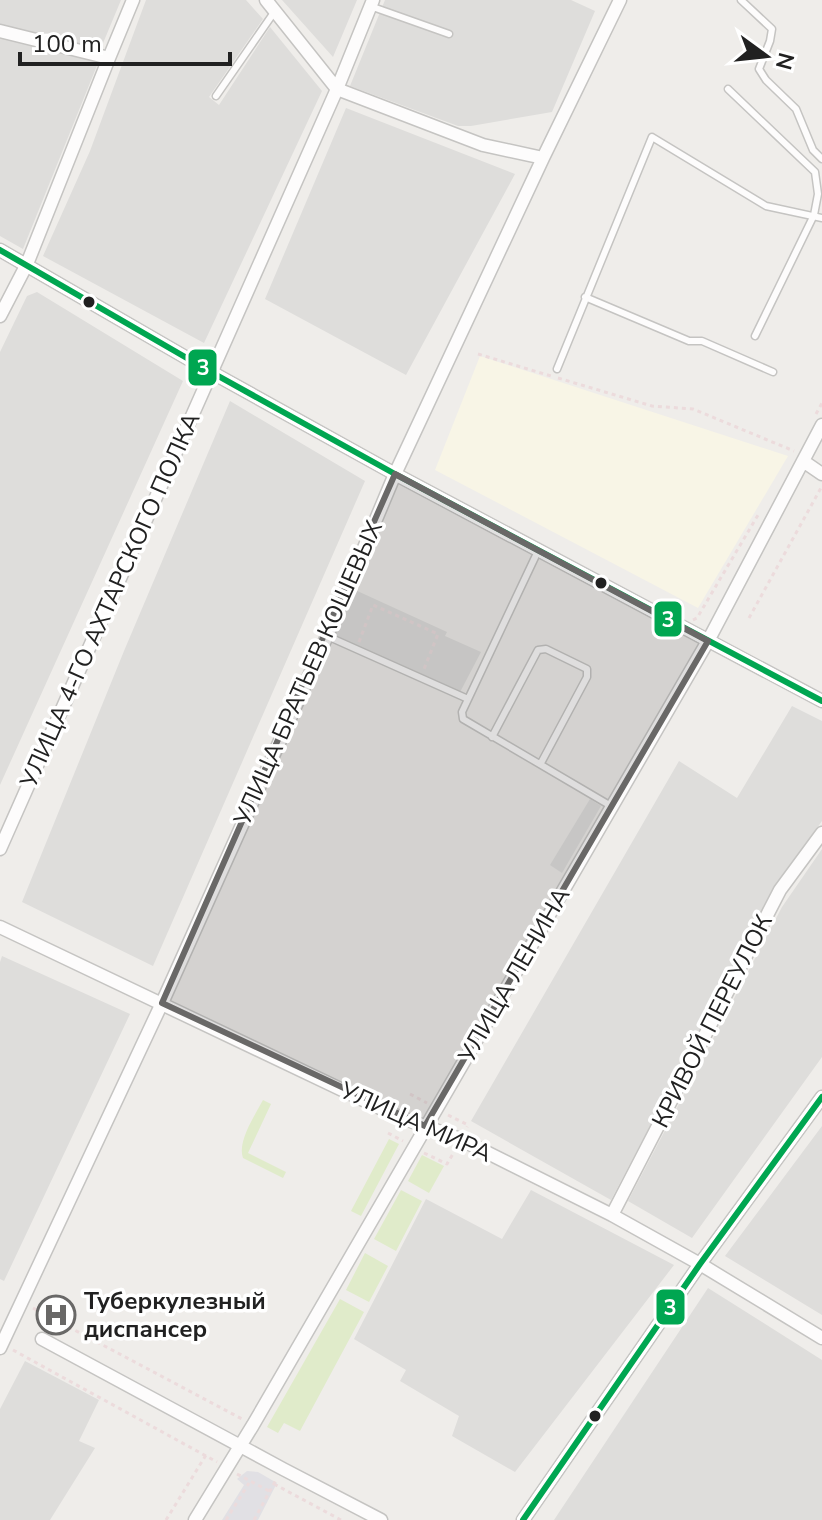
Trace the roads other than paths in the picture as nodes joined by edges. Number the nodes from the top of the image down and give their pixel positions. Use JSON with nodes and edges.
{"nodes":[{"id":1,"x":133,"y":0,"type":"edge"},
{"id":2,"x":266,"y":0,"type":"edge"},
{"id":3,"x":620,"y":0,"type":"edge"},
{"id":4,"x":741,"y":0,"type":"edge"},
{"id":5,"x":372,"y":3,"type":"edge"},
{"id":6,"x":275,"y":11,"type":"junction"},
{"id":7,"x":0,"y":31,"type":"edge"},
{"id":8,"x":449,"y":34,"type":"dead end"},
{"id":9,"x":109,"y":58,"type":"junction"},
{"id":10,"x":337,"y":89,"type":"junction"},
{"id":11,"x":728,"y":89,"type":"dead end"},
{"id":12,"x":216,"y":96,"type":"dead end"},
{"id":13,"x":543,"y":158,"type":"junction"},
{"id":14,"x":822,"y":159,"type":"edge"},
{"id":15,"x":822,"y":186,"type":"edge"},
{"id":16,"x":818,"y":194,"type":"junction"},
{"id":17,"x":814,"y":215,"type":"junction"},
{"id":18,"x":822,"y":218,"type":"edge"},
{"id":19,"x":0,"y":250,"type":"edge"},
{"id":20,"x":27,"y":264,"type":"junction"},
{"id":21,"x":585,"y":297,"type":"junction"},
{"id":22,"x":0,"y":316,"type":"edge"},
{"id":23,"x":755,"y":336,"type":"dead end"},
{"id":24,"x":557,"y":369,"type":"dead end"},
{"id":25,"x":211,"y":372,"type":"junction"},
{"id":26,"x":773,"y":372,"type":"dead end"},
{"id":27,"x":819,"y":420,"type":"edge"},
{"id":28,"x":800,"y":457,"type":"junction"},
{"id":29,"x":395,"y":474,"type":"junction"},
{"id":30,"x":822,"y":474,"type":"edge"},
{"id":31,"x":538,"y":551,"type":"junction"},
{"id":32,"x":327,"y":636,"type":"junction"},
{"id":33,"x":708,"y":641,"type":"junction"},
{"id":34,"x":468,"y":699,"type":"junction"},
{"id":35,"x":822,"y":701,"type":"edge"},
{"id":36,"x":492,"y":737,"type":"junction"},
{"id":37,"x":541,"y":763,"type":"junction"},
{"id":38,"x":611,"y":806,"type":"junction"},
{"id":39,"x":822,"y":833,"type":"edge"},
{"id":40,"x":0,"y":849,"type":"edge"},
{"id":41,"x":0,"y":927,"type":"edge"},
{"id":42,"x":162,"y":1003,"type":"junction"},
{"id":43,"x":822,"y":1097,"type":"edge"},
{"id":44,"x":425,"y":1126,"type":"junction"},
{"id":45,"x":612,"y":1215,"type":"junction"},
{"id":46,"x":700,"y":1264,"type":"junction"},
{"id":47,"x":6,"y":1321,"type":"edge"},
{"id":48,"x":822,"y":1338,"type":"edge"},
{"id":49,"x":42,"y":1339,"type":"dead end"},
{"id":50,"x":1,"y":1346,"type":"edge"},
{"id":51,"x":241,"y":1445,"type":"junction"},
{"id":52,"x":195,"y":1520,"type":"edge"},
{"id":53,"x":381,"y":1520,"type":"edge"},
{"id":54,"x":523,"y":1520,"type":"edge"}],
"edges":[{"from":1,"to":9,"type":"street"},
{"from":2,"to":6,"type":"street"},
{"from":3,"to":13,"type":"street","name":"УЛИЦА БРАТЬЕВ КОШЕВЫХ"},
{"from":4,"to":14,"type":"lane"},
{"from":5,"to":8,"type":"lane"},
{"from":5,"to":10,"type":"street","name":"УЛИЦА 4-ГО АХТАРСКОГО ПОЛКА"},
{"from":6,"to":10,"type":"street"},
{"from":6,"to":12,"type":"lane"},
{"from":7,"to":9,"type":"street"},
{"from":9,"to":20,"type":"street"},
{"from":10,"to":13,"type":"street"},
{"from":10,"to":25,"type":"street","name":"УЛИЦА 4-ГО АХТАРСКОГО ПОЛКА"},
{"from":11,"to":16,"type":"lane"},
{"from":13,"to":29,"type":"street","name":"УЛИЦА БРАТЬЕВ КОШЕВЫХ"},
{"from":15,"to":16,"type":"lane"},
{"from":16,"to":17,"type":"lane"},
{"from":17,"to":18,"type":"lane"},
{"from":17,"to":21,"type":"lane"},
{"from":17,"to":23,"type":"lane"},
{"from":19,"to":20,"type":"street"},
{"from":20,"to":22,"type":"street"},
{"from":20,"to":25,"type":"street"},
{"from":21,"to":24,"type":"lane"},
{"from":21,"to":26,"type":"lane"},
{"from":25,"to":29,"type":"street"},
{"from":25,"to":40,"type":"street","name":"УЛИЦА 4-ГО АХТАРСКОГО ПОЛКА"},
{"from":27,"to":28,"type":"street","name":"УЛИЦА ЛЕНИНА"},
{"from":28,"to":30,"type":"street"},
{"from":28,"to":33,"type":"street","name":"УЛИЦА ЛЕНИНА"},
{"from":29,"to":31,"type":"street"},
{"from":29,"to":32,"type":"street","name":"УЛИЦА БРАТЬЕВ КОШЕВЫХ"},
{"from":31,"to":33,"type":"street"},
{"from":31,"to":34,"type":"lane"},
{"from":32,"to":34,"type":"lane"},
{"from":32,"to":42,"type":"street","name":"УЛИЦА БРАТЬЕВ КОШЕВЫХ"},
{"from":33,"to":35,"type":"street"},
{"from":33,"to":38,"type":"street","name":"УЛИЦА ЛЕНИНА"},
{"from":34,"to":36,"type":"lane"},
{"from":36,"to":37,"type":"lane"},
{"from":36,"to":37,"type":"lane"},
{"from":37,"to":38,"type":"lane"},
{"from":38,"to":44,"type":"street","name":"УЛИЦА ЛЕНИНА"},
{"from":39,"to":45,"type":"street","name":"КРИВОЙ ПЕРЕУЛОК"},
{"from":41,"to":42,"type":"street","name":"УЛИЦА МИРА"},
{"from":42,"to":44,"type":"street","name":"УЛИЦА МИРА"},
{"from":42,"to":47,"type":"street","name":"УЛИЦА БРАТЬЕВ КОШЕВЫХ"},
{"from":43,"to":46,"type":"street"},
{"from":44,"to":45,"type":"street","name":"УЛИЦА МИРА"},
{"from":44,"to":51,"type":"street","name":"УЛИЦА ЛЕНИНА"},
{"from":45,"to":46,"type":"street","name":"УЛИЦА МИРА"},
{"from":46,"to":48,"type":"street","name":"УЛИЦА МИРА"},
{"from":46,"to":54,"type":"street"},
{"from":47,"to":50,"type":"street","name":"УЛИЦА БРАТЬЕВ КОШЕВЫХ"},
{"from":49,"to":51,"type":"street"},
{"from":51,"to":52,"type":"street","name":"УЛИЦА ЛЕНИНА"},
{"from":51,"to":53,"type":"street"}]}
